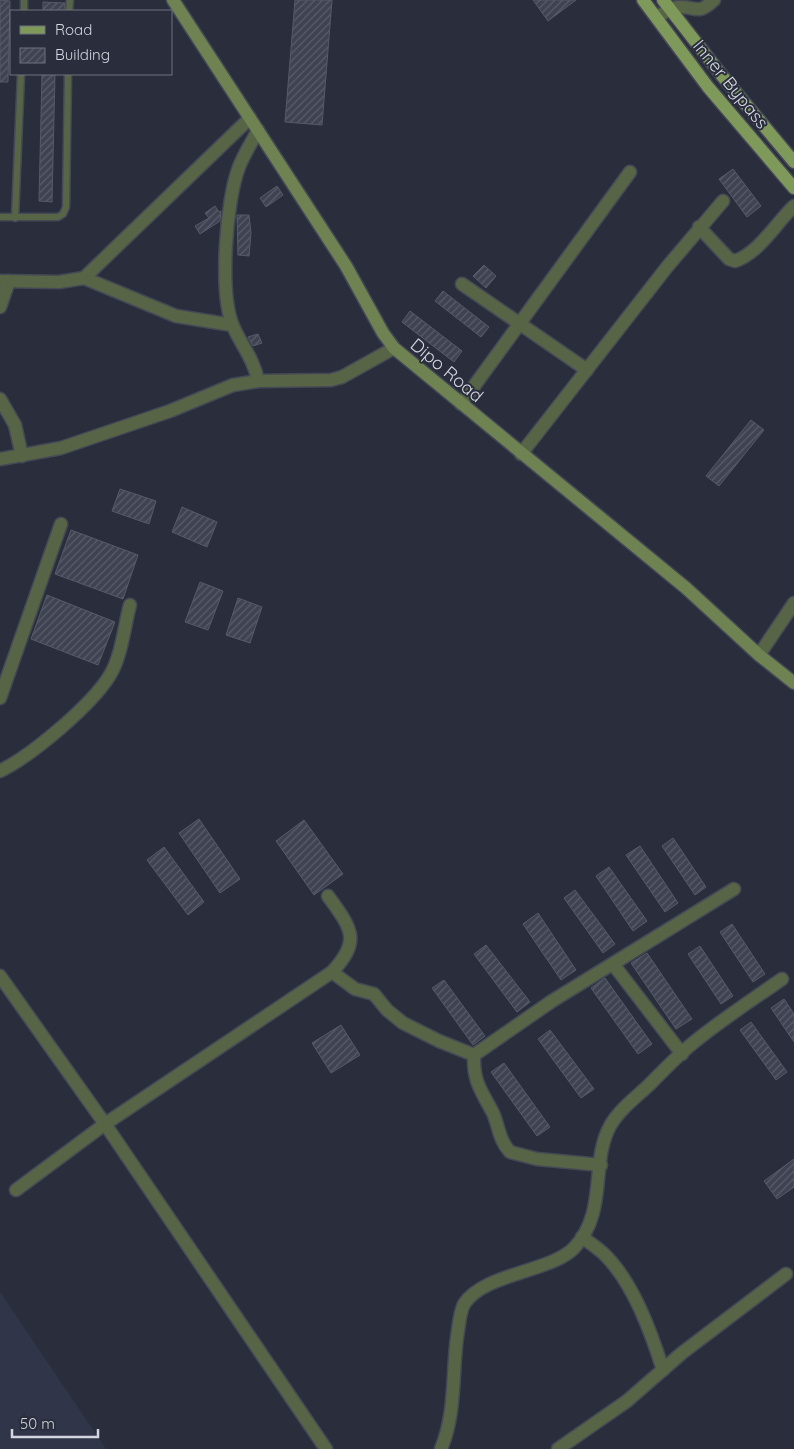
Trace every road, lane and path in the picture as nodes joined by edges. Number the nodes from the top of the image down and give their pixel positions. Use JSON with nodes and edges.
{"nodes":[{"id":1,"x":173,"y":0,"type":"edge"},
{"id":2,"x":643,"y":0,"type":"edge"},
{"id":3,"x":714,"y":0,"type":"edge"},
{"id":4,"x":666,"y":4,"type":"edge"},
{"id":5,"x":656,"y":18,"type":"junction"},
{"id":6,"x":21,"y":75,"type":"edge"},
{"id":7,"x":68,"y":75,"type":"edge"},
{"id":8,"x":250,"y":118,"type":"junction"},
{"id":9,"x":258,"y":130,"type":"junction"},
{"id":10,"x":794,"y":162,"type":"edge"},
{"id":11,"x":630,"y":172,"type":"dead end"},
{"id":12,"x":794,"y":188,"type":"edge"},
{"id":13,"x":723,"y":201,"type":"dead end"},
{"id":14,"x":794,"y":206,"type":"edge"},
{"id":15,"x":0,"y":218,"type":"edge"},
{"id":16,"x":15,"y":218,"type":"junction"},
{"id":17,"x":699,"y":227,"type":"junction"},
{"id":18,"x":84,"y":278,"type":"junction"},
{"id":19,"x":4,"y":281,"type":"edge"},
{"id":20,"x":462,"y":284,"type":"dead end"},
{"id":21,"x":0,"y":307,"type":"edge"},
{"id":22,"x":520,"y":324,"type":"junction"},
{"id":23,"x":232,"y":325,"type":"junction"},
{"id":24,"x":394,"y":348,"type":"junction"},
{"id":25,"x":587,"y":370,"type":"junction"},
{"id":26,"x":258,"y":381,"type":"junction"},
{"id":27,"x":0,"y":399,"type":"edge"},
{"id":28,"x":461,"y":404,"type":"junction"},
{"id":29,"x":521,"y":454,"type":"junction"},
{"id":30,"x":22,"y":456,"type":"junction"},
{"id":31,"x":0,"y":460,"type":"edge"},
{"id":32,"x":61,"y":524,"type":"dead end"},
{"id":33,"x":794,"y":603,"type":"edge"},
{"id":34,"x":130,"y":605,"type":"dead end"},
{"id":35,"x":759,"y":655,"type":"junction"},
{"id":36,"x":794,"y":683,"type":"edge"},
{"id":37,"x":0,"y":698,"type":"edge"},
{"id":38,"x":0,"y":771,"type":"edge"},
{"id":39,"x":328,"y":896,"type":"dead end"},
{"id":40,"x":612,"y":964,"type":"junction"},
{"id":41,"x":332,"y":972,"type":"junction"},
{"id":42,"x":0,"y":976,"type":"edge"},
{"id":43,"x":782,"y":979,"type":"dead end"},
{"id":44,"x":682,"y":1054,"type":"junction"},
{"id":45,"x":474,"y":1055,"type":"junction"},
{"id":46,"x":105,"y":1124,"type":"junction"},
{"id":47,"x":601,"y":1165,"type":"junction"},
{"id":48,"x":16,"y":1190,"type":"dead end"},
{"id":49,"x":582,"y":1237,"type":"junction"},
{"id":50,"x":786,"y":1274,"type":"dead end"},
{"id":51,"x":663,"y":1370,"type":"junction"},
{"id":52,"x":326,"y":1449,"type":"edge"},
{"id":53,"x":441,"y":1449,"type":"edge"},
{"id":54,"x":558,"y":1449,"type":"edge"}],
"edges":[{"from":1,"to":8,"type":"main road","name":"Dipo Road"},
{"from":2,"to":5,"type":"main road","name":"Inner Bypass"},
{"from":3,"to":4,"type":"street"},
{"from":4,"to":5,"type":"street"},
{"from":4,"to":10,"type":"main road","name":"Inner Bypass"},
{"from":5,"to":12,"type":"main road","name":"Inner Bypass"},
{"from":6,"to":16,"type":"lane"},
{"from":7,"to":16,"type":"lane"},
{"from":8,"to":9,"type":"main road","name":"Dipo Road"},
{"from":8,"to":18,"type":"street"},
{"from":9,"to":23,"type":"street"},
{"from":9,"to":24,"type":"main road","name":"Dipo Road"},
{"from":11,"to":22,"type":"street"},
{"from":13,"to":17,"type":"street"},
{"from":14,"to":17,"type":"street"},
{"from":15,"to":16,"type":"lane"},
{"from":17,"to":25,"type":"street"},
{"from":18,"to":19,"type":"street"},
{"from":18,"to":23,"type":"street"},
{"from":19,"to":21,"type":"street"},
{"from":20,"to":22,"type":"street"},
{"from":22,"to":25,"type":"street"},
{"from":22,"to":28,"type":"street"},
{"from":23,"to":26,"type":"street"},
{"from":24,"to":26,"type":"street"},
{"from":24,"to":28,"type":"main road","name":"Dipo Road"},
{"from":25,"to":29,"type":"street"},
{"from":26,"to":30,"type":"street"},
{"from":27,"to":30,"type":"street"},
{"from":28,"to":29,"type":"main road","name":"Dipo Road"},
{"from":29,"to":35,"type":"main road","name":"Dipo Road"},
{"from":30,"to":31,"type":"street"},
{"from":32,"to":37,"type":"street"},
{"from":33,"to":35,"type":"street"},
{"from":34,"to":38,"type":"street"},
{"from":35,"to":36,"type":"main road","name":"Dipo Road"},
{"from":39,"to":41,"type":"street"},
{"from":40,"to":40,"type":"street"},
{"from":40,"to":44,"type":"street"},
{"from":40,"to":45,"type":"street"},
{"from":41,"to":45,"type":"street"},
{"from":41,"to":46,"type":"street"},
{"from":42,"to":46,"type":"street"},
{"from":43,"to":44,"type":"street"},
{"from":44,"to":47,"type":"street"},
{"from":45,"to":47,"type":"street"},
{"from":46,"to":48,"type":"street"},
{"from":46,"to":52,"type":"street"},
{"from":47,"to":49,"type":"street"},
{"from":49,"to":51,"type":"street"},
{"from":49,"to":53,"type":"street"},
{"from":50,"to":51,"type":"street"},
{"from":51,"to":54,"type":"street"}]}
